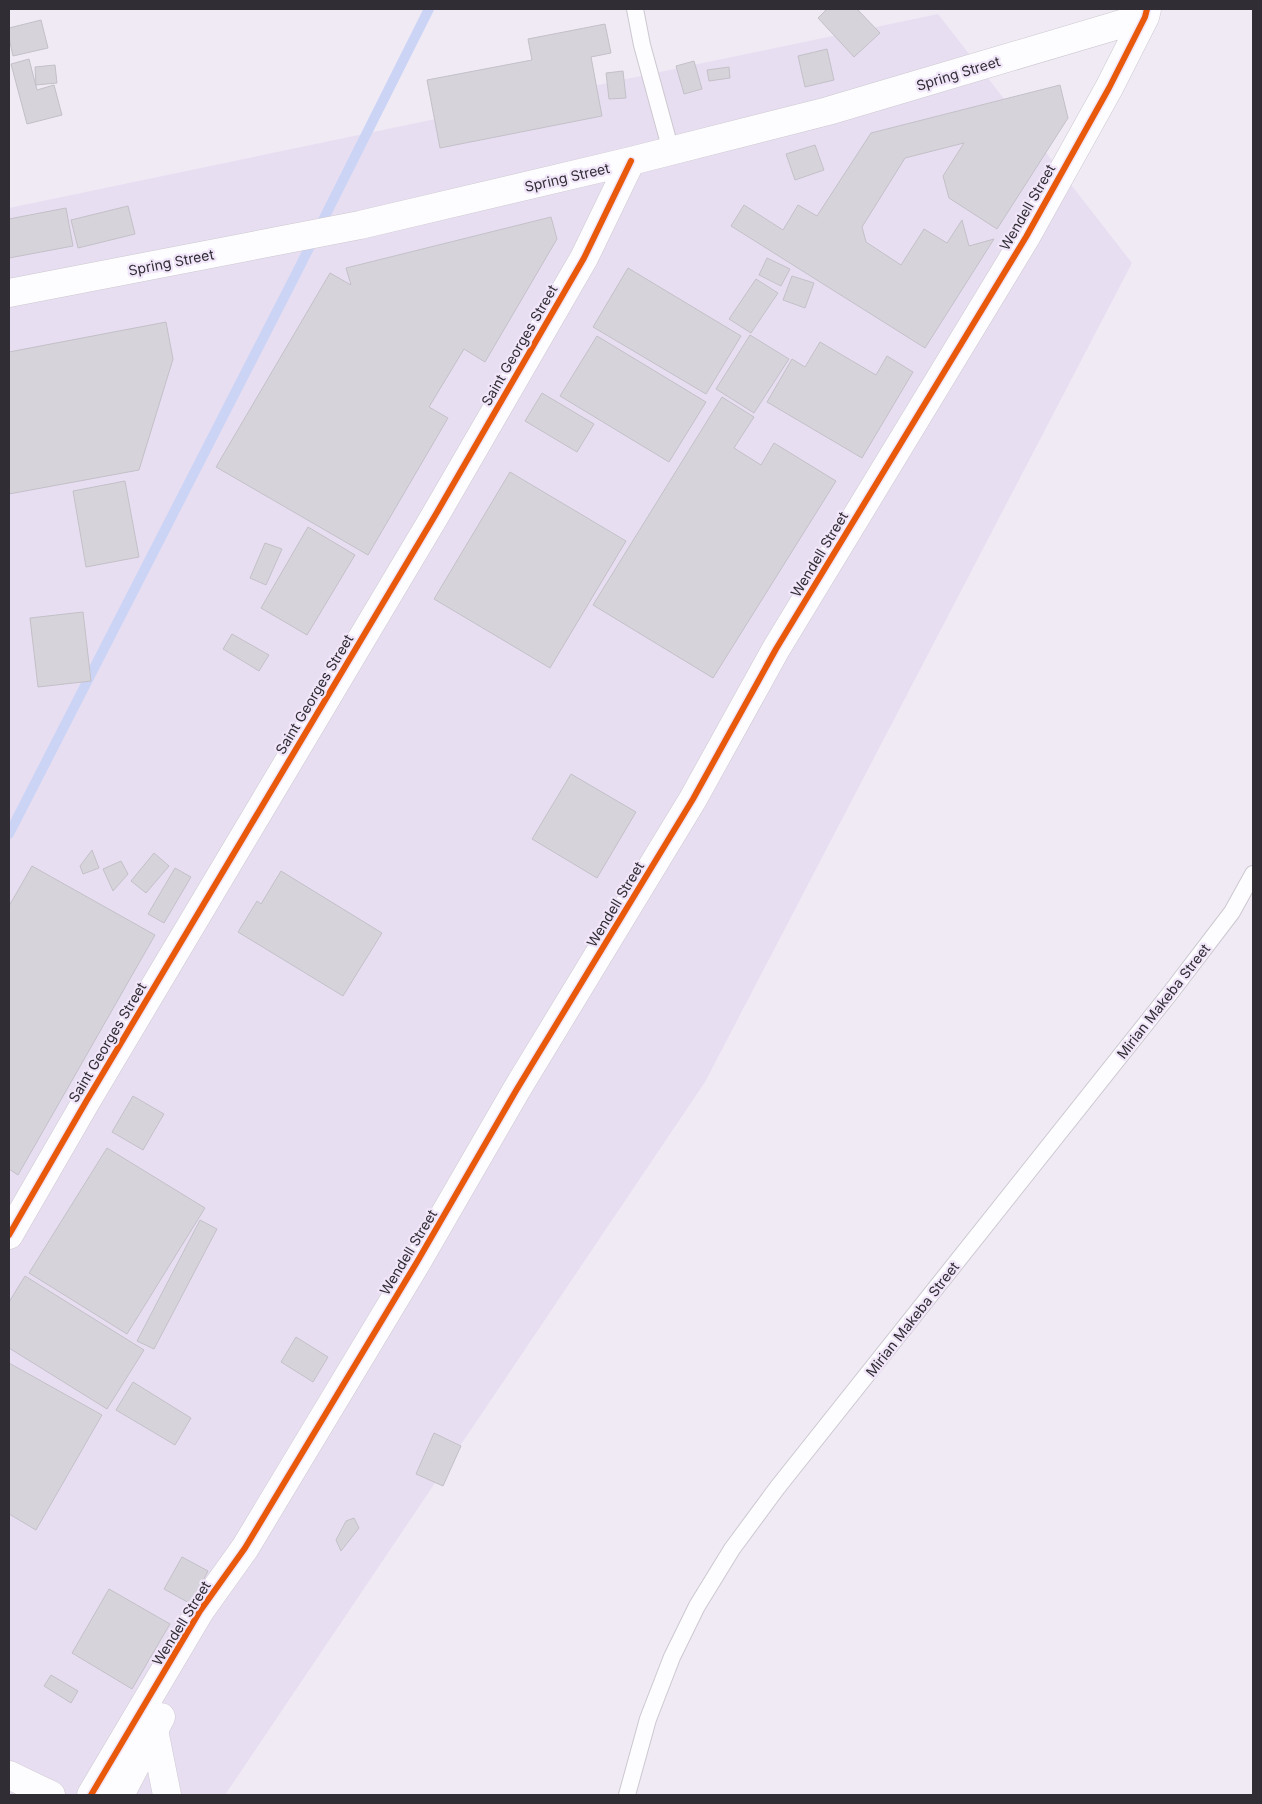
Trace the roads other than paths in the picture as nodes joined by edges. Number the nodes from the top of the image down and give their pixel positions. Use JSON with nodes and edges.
{"nodes":[{"id":1,"x":635,"y":9,"type":"edge"},
{"id":2,"x":1146,"y":13,"type":"edge"},
{"id":3,"x":671,"y":151,"type":"junction"},
{"id":4,"x":630,"y":162,"type":"junction"},
{"id":5,"x":9,"y":294,"type":"edge"},
{"id":6,"x":1253,"y":874,"type":"edge"},
{"id":7,"x":9,"y":1235,"type":"edge"},
{"id":8,"x":245,"y":1548,"type":"junction"},
{"id":9,"x":154,"y":1730,"type":"junction"},
{"id":10,"x":9,"y":1775,"type":"edge"},
{"id":11,"x":51,"y":1795,"type":"edge"},
{"id":12,"x":91,"y":1795,"type":"edge"},
{"id":13,"x":120,"y":1795,"type":"edge"},
{"id":14,"x":167,"y":1795,"type":"edge"},
{"id":15,"x":627,"y":1795,"type":"edge"}],
"edges":[{"from":1,"to":3,"type":"lane"},
{"from":2,"to":3,"type":"street","name":"Spring Street"},
{"from":2,"to":8,"type":"street","name":"Wendell Street"},
{"from":3,"to":4,"type":"street","name":"Spring Street"},
{"from":4,"to":5,"type":"street","name":"Spring Street"},
{"from":4,"to":7,"type":"street","name":"Saint Georges Street"},
{"from":6,"to":15,"type":"lane","name":"Mirian Makeba Street"},
{"from":8,"to":9,"type":"street","name":"Wendell Street"},
{"from":8,"to":12,"type":"street","name":"Wendell Street"},
{"from":9,"to":13,"type":"street","name":"Wendell Street"},
{"from":9,"to":14,"type":"street"},
{"from":10,"to":11,"type":"street"}]}
